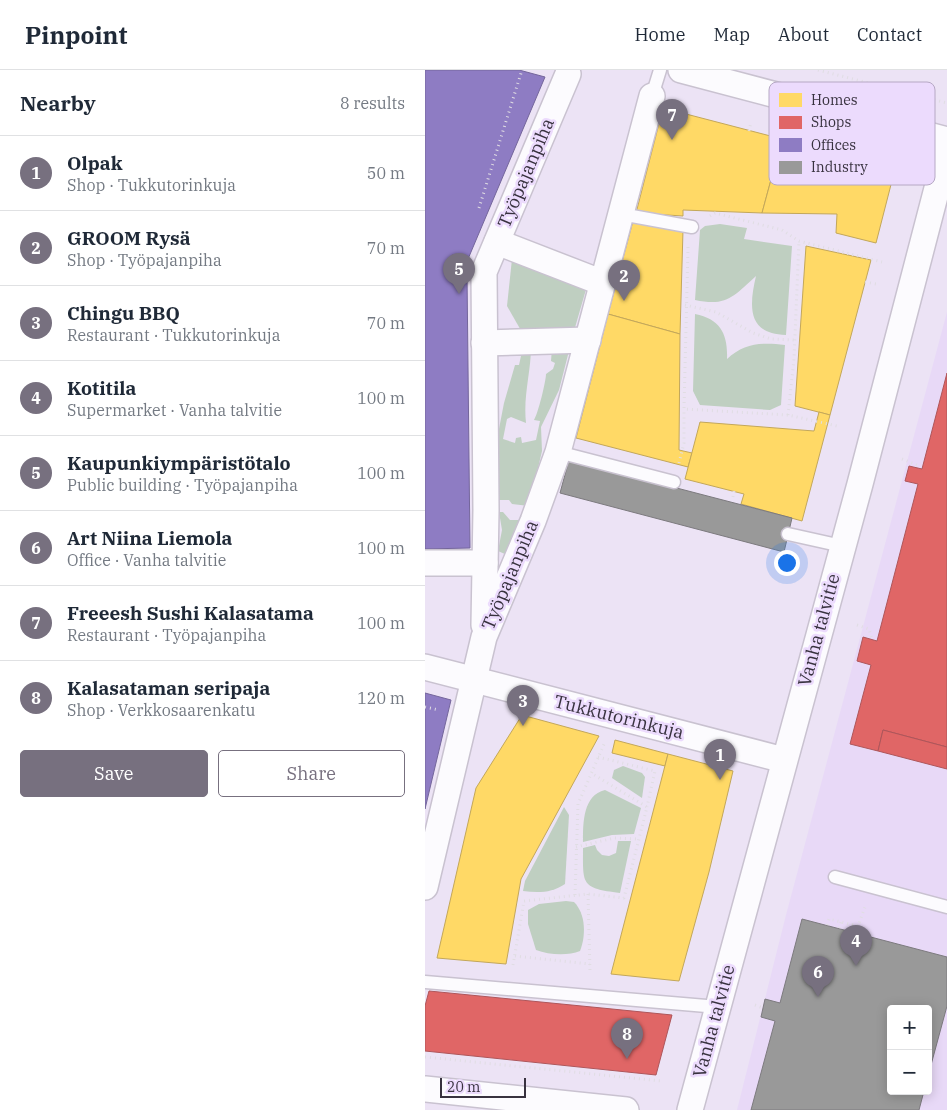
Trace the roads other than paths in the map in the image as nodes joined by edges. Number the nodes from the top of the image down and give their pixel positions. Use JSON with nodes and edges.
{"nodes":[{"id":1,"x":659,"y":70,"type":"edge"},
{"id":2,"x":681,"y":70,"type":"edge"},
{"id":3,"x":568,"y":74,"type":"dead end"},
{"id":4,"x":769,"y":93,"type":"edge"},
{"id":5,"x":652,"y":96,"type":"joint"},
{"id":6,"x":947,"y":150,"type":"edge"},
{"id":7,"x":621,"y":214,"type":"junction"},
{"id":8,"x":692,"y":227,"type":"road end"},
{"id":9,"x":497,"y":242,"type":"junction"},
{"id":10,"x":603,"y":283,"type":"junction"},
{"id":11,"x":588,"y":340,"type":"junction"},
{"id":12,"x":484,"y":343,"type":"junction"},
{"id":13,"x":558,"y":452,"type":"junction"},
{"id":14,"x":674,"y":482,"type":"road end"},
{"id":15,"x":788,"y":534,"type":"dead end"},
{"id":16,"x":842,"y":546,"type":"junction"},
{"id":17,"x":425,"y":563,"type":"edge"},
{"id":18,"x":485,"y":563,"type":"junction"},
{"id":19,"x":483,"y":637,"type":"junction"},
{"id":20,"x":425,"y":667,"type":"edge"},
{"id":21,"x":474,"y":680,"type":"junction"},
{"id":22,"x":784,"y":760,"type":"junction"},
{"id":23,"x":835,"y":877,"type":"dead end"},
{"id":24,"x":425,"y":887,"type":"edge"},
{"id":25,"x":947,"y":908,"type":"edge"},
{"id":26,"x":425,"y":982,"type":"edge"},
{"id":27,"x":718,"y":1007,"type":"junction"},
{"id":28,"x":425,"y":1089,"type":"edge"},
{"id":29,"x":626,"y":1110,"type":"edge"},
{"id":30,"x":690,"y":1110,"type":"edge"}],
"edges":[{"from":1,"to":5,"type":"lane","name":"Työpajanpiha"},
{"from":2,"to":4,"type":"street"},
{"from":3,"to":9,"type":"street","name":"Työpajanpiha"},
{"from":5,"to":7,"type":"street","name":"Työpajanpiha"},
{"from":6,"to":16,"type":"street","name":"Vanha talvitie"},
{"from":7,"to":8,"type":"lane"},
{"from":7,"to":10,"type":"street","name":"Työpajanpiha"},
{"from":9,"to":10,"type":"street"},
{"from":9,"to":12,"type":"street","name":"Työpajanpiha"},
{"from":10,"to":11,"type":"street","name":"Työpajanpiha"},
{"from":11,"to":12,"type":"street"},
{"from":11,"to":13,"type":"street","name":"Työpajanpiha"},
{"from":12,"to":18,"type":"street","name":"Työpajanpiha"},
{"from":13,"to":14,"type":"lane"},
{"from":13,"to":19,"type":"street","name":"Työpajanpiha"},
{"from":15,"to":16,"type":"lane"},
{"from":16,"to":22,"type":"street","name":"Vanha talvitie"},
{"from":17,"to":18,"type":"street"},
{"from":18,"to":19,"type":"street","name":"Työpajanpiha"},
{"from":19,"to":21,"type":"street"},
{"from":20,"to":21,"type":"street","name":"Tukkutorinkuja"},
{"from":21,"to":22,"type":"street","name":"Tukkutorinkuja"},
{"from":21,"to":24,"type":"street"},
{"from":22,"to":27,"type":"street","name":"Vanha talvitie"},
{"from":23,"to":25,"type":"lane"},
{"from":26,"to":27,"type":"lane"},
{"from":27,"to":30,"type":"street","name":"Vanha talvitie"},
{"from":28,"to":29,"type":"street"}]}
